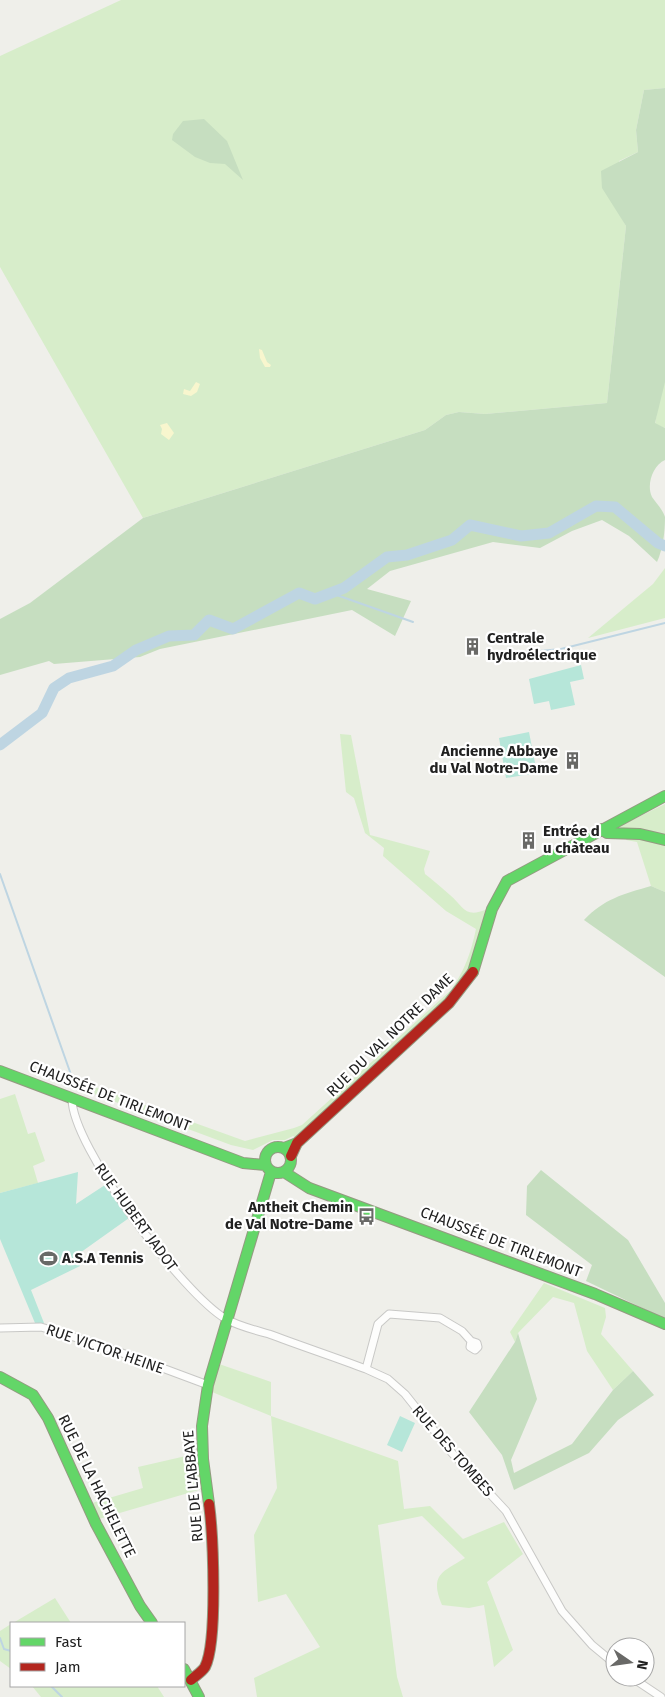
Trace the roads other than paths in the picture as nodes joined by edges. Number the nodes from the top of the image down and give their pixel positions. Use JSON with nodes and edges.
{"nodes":[{"id":1,"x":665,"y":796,"type":"edge"},
{"id":2,"x":601,"y":828,"type":"junction"},
{"id":3,"x":665,"y":840,"type":"edge"},
{"id":4,"x":0,"y":1071,"type":"edge"},
{"id":5,"x":72,"y":1098,"type":"junction"},
{"id":6,"x":288,"y":1156,"type":"junction"},
{"id":7,"x":267,"y":1164,"type":"junction"},
{"id":8,"x":284,"y":1172,"type":"junction"},
{"id":9,"x":324,"y":1192,"type":"junction"},
{"id":10,"x":226,"y":1320,"type":"junction"},
{"id":11,"x":665,"y":1324,"type":"edge"},
{"id":12,"x":0,"y":1328,"type":"edge"},
{"id":13,"x":471,"y":1341,"type":"dead end"},
{"id":14,"x":366,"y":1369,"type":"junction"},
{"id":15,"x":0,"y":1377,"type":"edge"},
{"id":16,"x":208,"y":1384,"type":"junction"},
{"id":17,"x":151,"y":1622,"type":"edge"},
{"id":18,"x":605,"y":1656,"type":"edge"},
{"id":19,"x":185,"y":1671,"type":"edge"},
{"id":20,"x":191,"y":1680,"type":"junction"},
{"id":21,"x":646,"y":1687,"type":"edge"},
{"id":22,"x":199,"y":1697,"type":"edge"},
{"id":23,"x":661,"y":1697,"type":"edge"}],
"edges":[{"from":1,"to":2,"type":"main road","name":"RUE DU VAL NOTRE DAME"},
{"from":2,"to":3,"type":"main road"},
{"from":2,"to":6,"type":"main road","name":"RUE DU VAL NOTRE DAME"},
{"from":4,"to":5,"type":"main road","name":"CHAUSSÉE DE TIRLEMONT"},
{"from":5,"to":7,"type":"main road","name":"CHAUSSÉE DE TIRLEMONT"},
{"from":5,"to":10,"type":"street","name":"RUE HUBERT JADOT"},
{"from":6,"to":7,"type":"main road","name":"CHAUSSÉE DE TIRLEMONT"},
{"from":6,"to":8,"type":"main road"},
{"from":6,"to":9,"type":"main road","name":"CHAUSSÉE DE TIRLEMONT"},
{"from":7,"to":8,"type":"main road","name":"CHAUSSÉE DE TIRLEMONT"},
{"from":7,"to":10,"type":"main road","name":"RUE DE L'ABBAYE"},
{"from":8,"to":9,"type":"main road","name":"CHAUSSÉE DE TIRLEMONT"},
{"from":9,"to":11,"type":"main road","name":"CHAUSSÉE DE TIRLEMONT"},
{"from":10,"to":14,"type":"street","name":"RUE DES TOMBES"},
{"from":10,"to":16,"type":"main road","name":"RUE DE L'ABBAYE"},
{"from":12,"to":16,"type":"street","name":"RUE VICTOR HEINE"},
{"from":13,"to":14,"type":"street"},
{"from":14,"to":18,"type":"street","name":"RUE DES TOMBES"},
{"from":15,"to":17,"type":"main road","name":"RUE DE LA HACHELETTE"},
{"from":16,"to":20,"type":"main road","name":"RUE DE L'ABBAYE"},
{"from":19,"to":20,"type":"main road"},
{"from":20,"to":22,"type":"main road"},
{"from":21,"to":23,"type":"street"}]}
